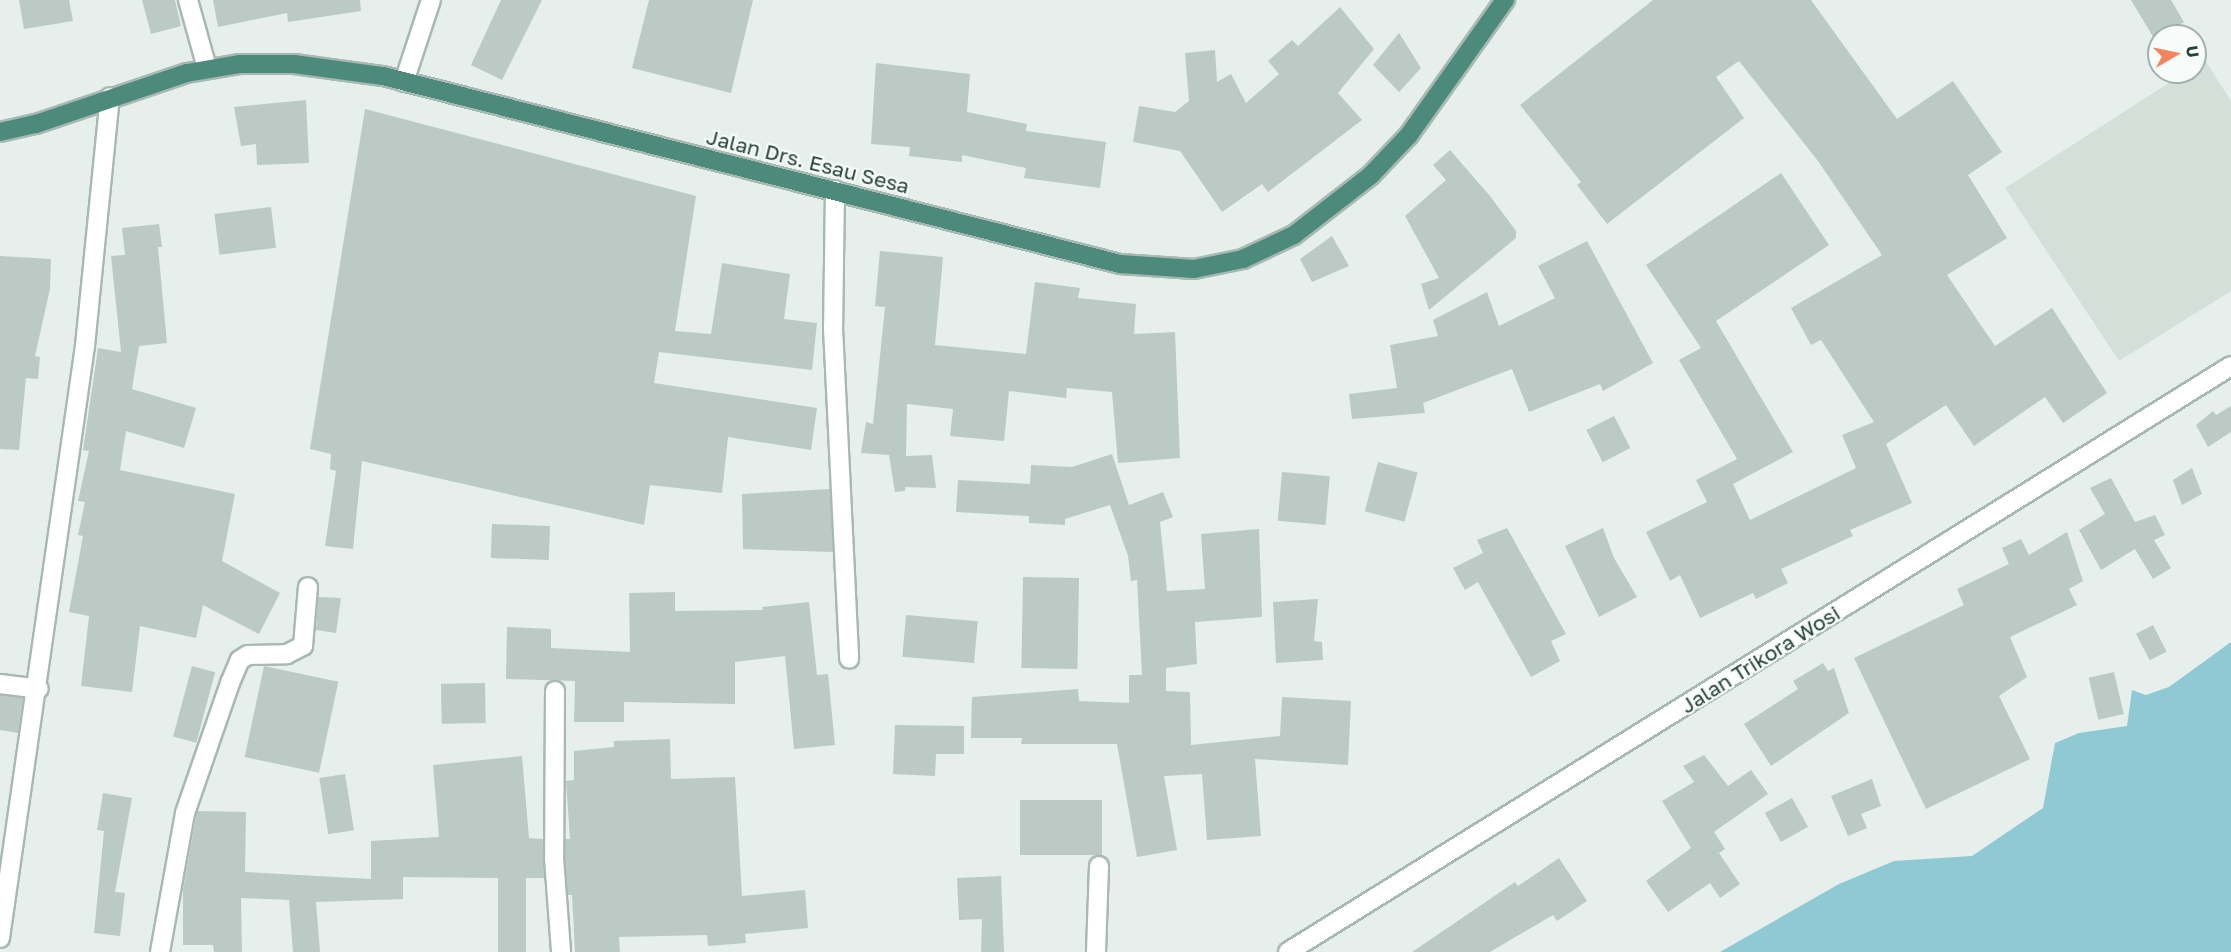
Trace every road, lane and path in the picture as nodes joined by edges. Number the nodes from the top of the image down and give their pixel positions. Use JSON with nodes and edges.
{"nodes":[{"id":1,"x":188,"y":0,"type":"edge"},
{"id":2,"x":431,"y":0,"type":"edge"},
{"id":3,"x":1505,"y":0,"type":"edge"},
{"id":4,"x":207,"y":68,"type":"junction"},
{"id":5,"x":404,"y":82,"type":"junction"},
{"id":6,"x":110,"y":97,"type":"junction"},
{"id":7,"x":0,"y":132,"type":"edge"},
{"id":8,"x":835,"y":190,"type":"junction"},
{"id":9,"x":2231,"y":366,"type":"edge"},
{"id":10,"x":308,"y":587,"type":"dead end"},
{"id":11,"x":849,"y":659,"type":"dead end"},
{"id":12,"x":0,"y":684,"type":"edge"},
{"id":13,"x":39,"y":689,"type":"junction"},
{"id":14,"x":555,"y":691,"type":"dead end"},
{"id":15,"x":1099,"y":867,"type":"dead end"},
{"id":16,"x":0,"y":938,"type":"edge"},
{"id":17,"x":160,"y":952,"type":"edge"},
{"id":18,"x":561,"y":952,"type":"edge"},
{"id":19,"x":1096,"y":952,"type":"edge"},
{"id":20,"x":1288,"y":952,"type":"edge"}],
"edges":[{"from":1,"to":4,"type":"street"},
{"from":2,"to":5,"type":"street"},
{"from":3,"to":8,"type":"highway","name":"Jalan Drs. Esau Sesa"},
{"from":4,"to":5,"type":"highway","name":"Jalan Drs. Esau Sesa"},
{"from":4,"to":6,"type":"highway","name":"Jalan Drs. Esau Sesa"},
{"from":5,"to":8,"type":"highway","name":"Jalan Drs. Esau Sesa"},
{"from":6,"to":7,"type":"highway","name":"Jalan Drs. Esau Sesa"},
{"from":6,"to":13,"type":"street"},
{"from":8,"to":11,"type":"street"},
{"from":9,"to":20,"type":"street","name":"Jalan Trikora Wosi"},
{"from":10,"to":17,"type":"street"},
{"from":12,"to":13,"type":"street"},
{"from":13,"to":16,"type":"street"},
{"from":14,"to":18,"type":"street"},
{"from":15,"to":19,"type":"street"}]}
